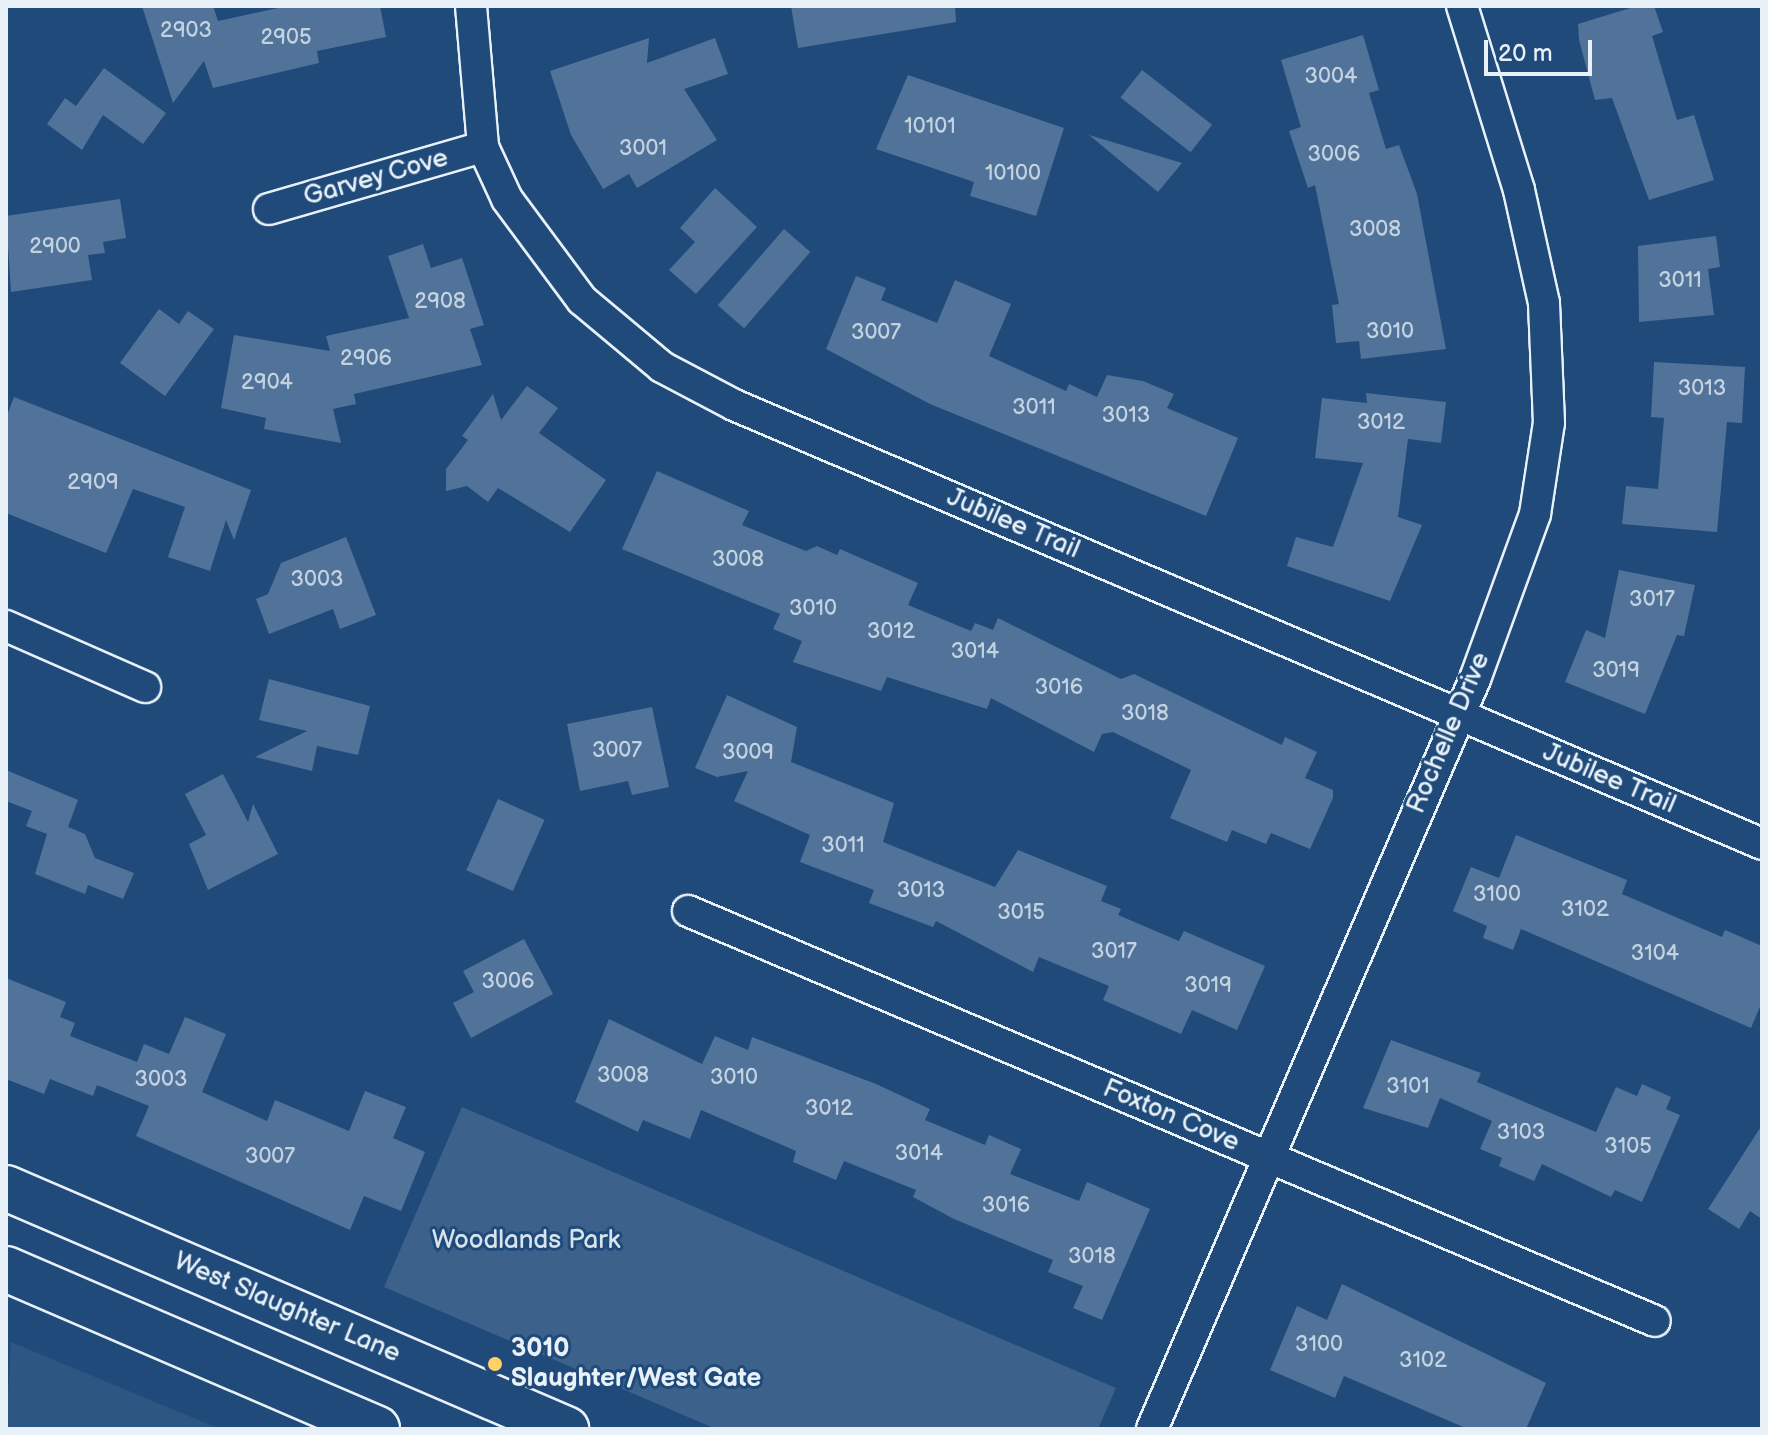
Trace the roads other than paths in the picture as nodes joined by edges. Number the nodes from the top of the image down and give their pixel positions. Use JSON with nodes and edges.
{"nodes":[{"id":1,"x":471,"y":6,"type":"edge"},
{"id":2,"x":1462,"y":6,"type":"edge"},
{"id":3,"x":483,"y":147,"type":"junction"},
{"id":4,"x":269,"y":209,"type":"dead end"},
{"id":5,"x":6,"y":626,"type":"edge"},
{"id":6,"x":145,"y":687,"type":"dead end"},
{"id":7,"x":1459,"y":714,"type":"junction"},
{"id":8,"x":1762,"y":844,"type":"edge"},
{"id":9,"x":688,"y":911,"type":"dead end"},
{"id":10,"x":1267,"y":1157,"type":"junction"},
{"id":11,"x":6,"y":1188,"type":"edge"},
{"id":12,"x":6,"y":1269,"type":"edge"},
{"id":13,"x":1655,"y":1321,"type":"dead end"},
{"id":14,"x":377,"y":1429,"type":"edge"},
{"id":15,"x":566,"y":1429,"type":"edge"},
{"id":16,"x":1152,"y":1429,"type":"edge"}],
"edges":[{"from":1,"to":3,"type":"street","name":"Jubilee Trail"},
{"from":2,"to":7,"type":"street","name":"Rochelle Drive"},
{"from":3,"to":4,"type":"street","name":"Garvey Cove"},
{"from":3,"to":7,"type":"street","name":"Jubilee Trail"},
{"from":5,"to":6,"type":"street"},
{"from":7,"to":8,"type":"street","name":"Jubilee Trail"},
{"from":7,"to":10,"type":"street","name":"Rochelle Drive"},
{"from":9,"to":10,"type":"street","name":"Foxton Cove"},
{"from":10,"to":13,"type":"street","name":"Foxton Cove"},
{"from":10,"to":16,"type":"street","name":"Rochelle Drive"},
{"from":11,"to":15,"type":"main road","name":"West Slaughter Lane"},
{"from":12,"to":14,"type":"main road"}]}
